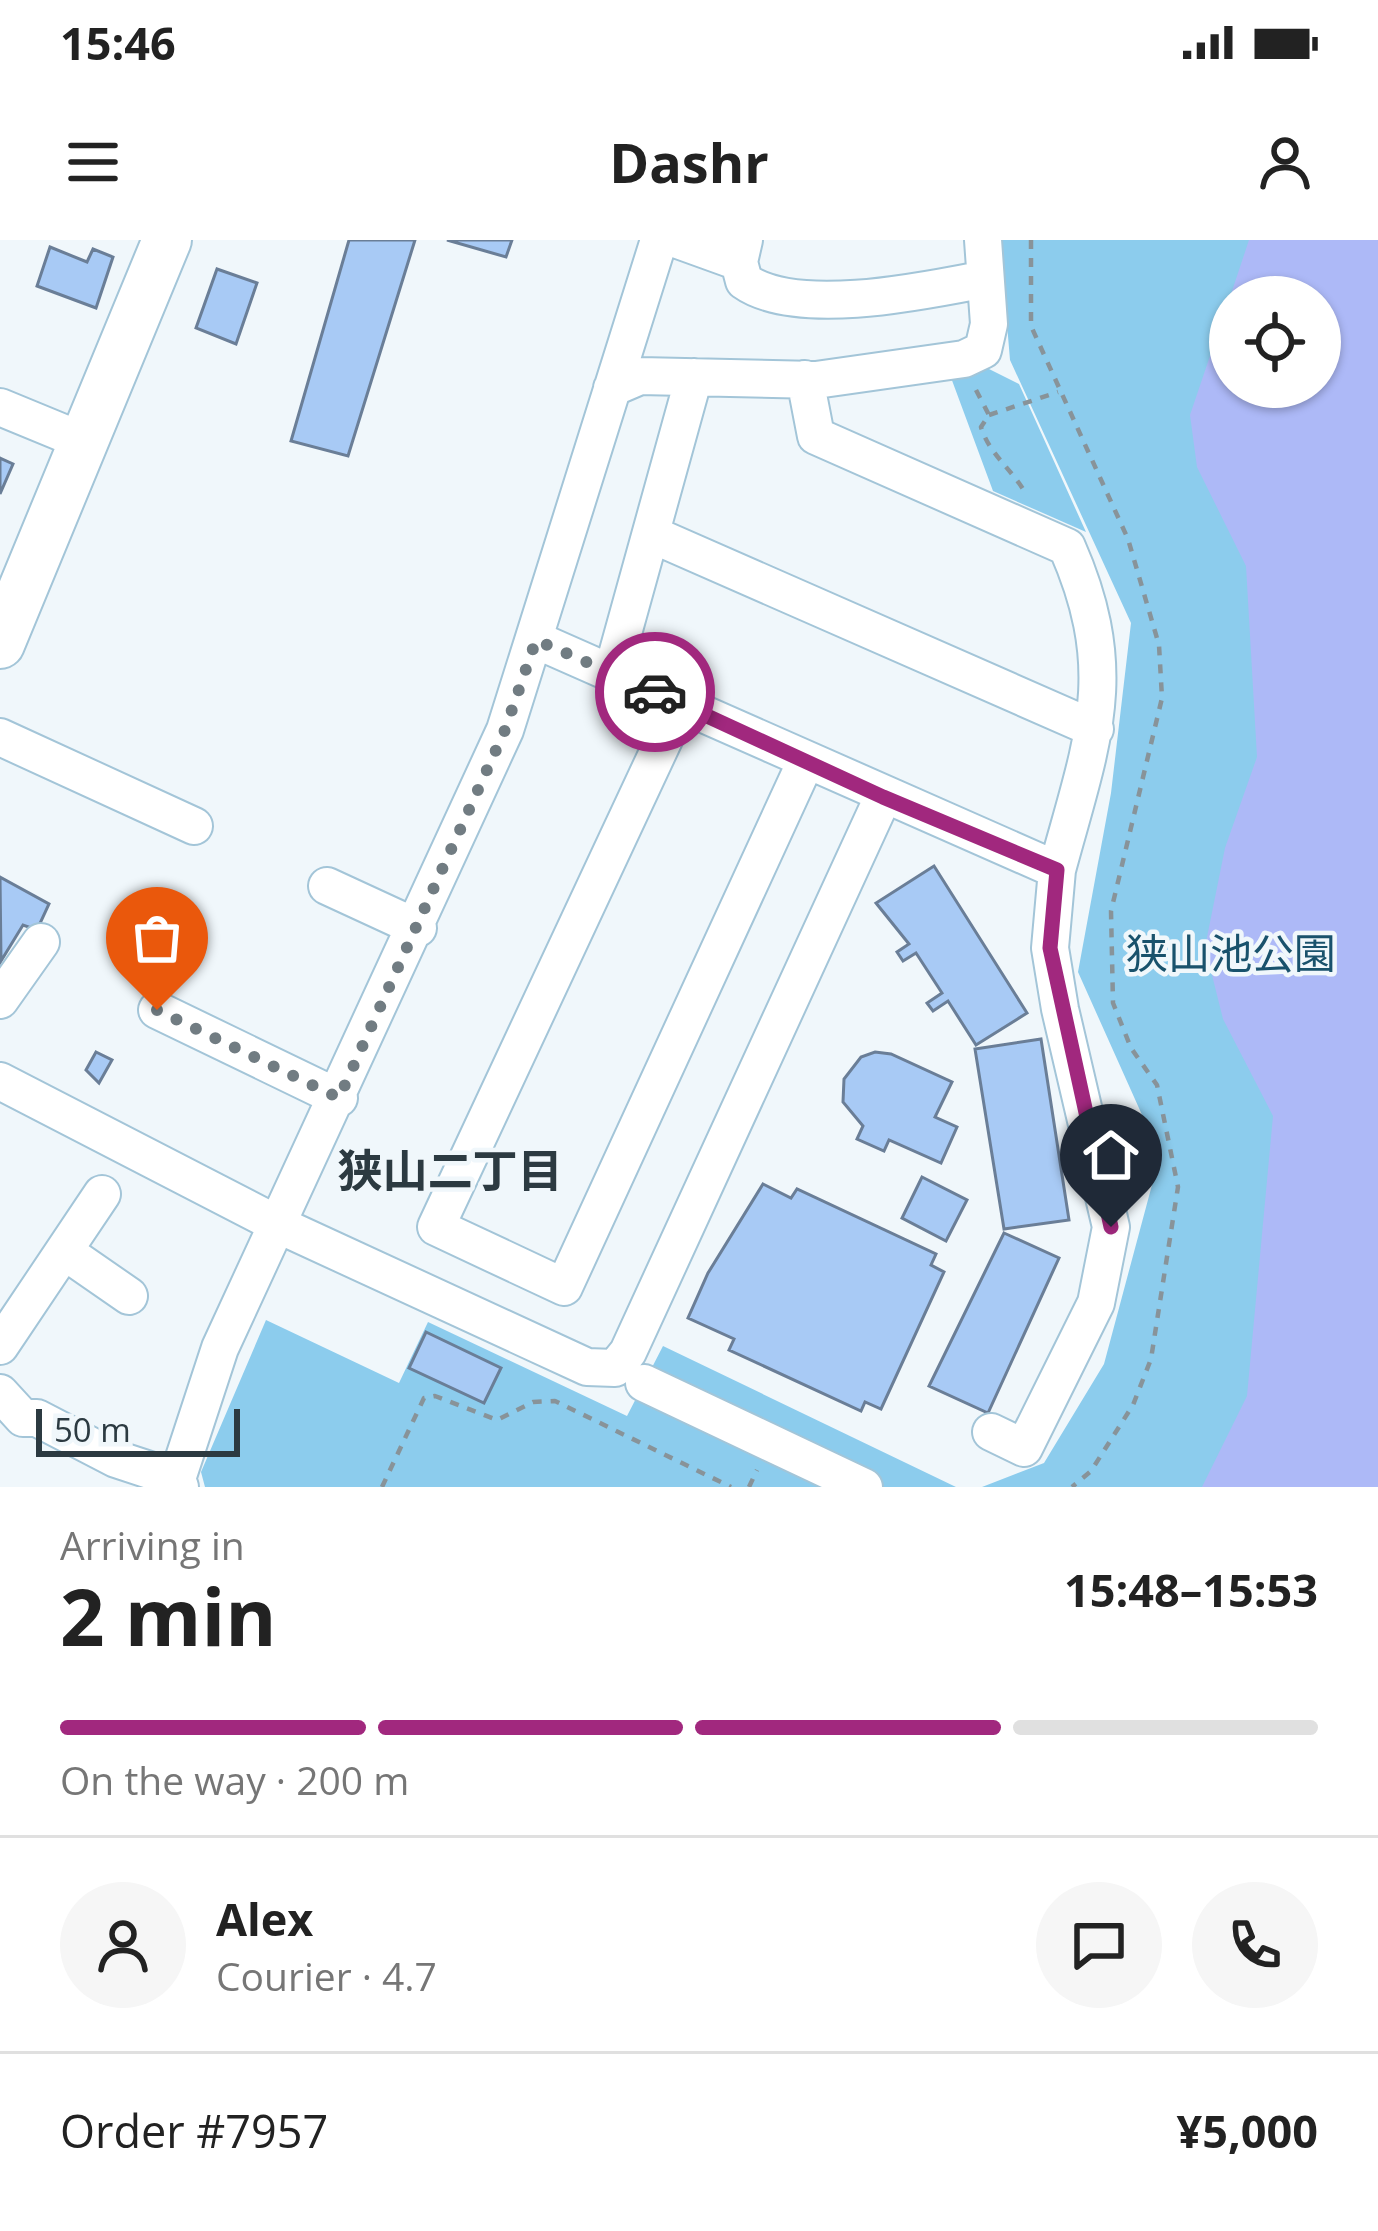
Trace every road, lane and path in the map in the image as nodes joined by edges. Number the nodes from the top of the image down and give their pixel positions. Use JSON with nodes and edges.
{"nodes":[{"id":1,"x":167,"y":240,"type":"edge"},
{"id":2,"x":659,"y":240,"type":"edge"},
{"id":3,"x":678,"y":240,"type":"edge"},
{"id":4,"x":983,"y":240,"type":"edge"},
{"id":5,"x":1031,"y":240,"type":"edge"},
{"id":6,"x":742,"y":251,"type":"edge"},
{"id":7,"x":985,"y":280,"type":"junction"},
{"id":8,"x":952,"y":361,"type":"junction"},
{"id":9,"x":694,"y":377,"type":"junction"},
{"id":10,"x":806,"y":380,"type":"junction"},
{"id":11,"x":612,"y":388,"type":"junction"},
{"id":12,"x":1058,"y":392,"type":"junction"},
{"id":13,"x":0,"y":407,"type":"edge"},
{"id":14,"x":989,"y":415,"type":"junction"},
{"id":15,"x":85,"y":442,"type":"junction"},
{"id":16,"x":1029,"y":530,"type":"junction"},
{"id":17,"x":651,"y":534,"type":"junction"},
{"id":18,"x":536,"y":640,"type":"junction"},
{"id":19,"x":0,"y":644,"type":"edge"},
{"id":20,"x":612,"y":673,"type":"junction"},
{"id":21,"x":681,"y":703,"type":"junction"},
{"id":22,"x":1095,"y":729,"type":"junction"},
{"id":23,"x":0,"y":737,"type":"edge"},
{"id":24,"x":806,"y":761,"type":"junction"},
{"id":25,"x":883,"y":797,"type":"junction"},
{"id":26,"x":194,"y":826,"type":"dead end"},
{"id":27,"x":1057,"y":870,"type":"junction"},
{"id":28,"x":328,"y":886,"type":"dead end"},
{"id":29,"x":418,"y":928,"type":"junction"},
{"id":30,"x":41,"y":942,"type":"dead end"},
{"id":31,"x":0,"y":1000,"type":"edge"},
{"id":32,"x":157,"y":1010,"type":"dead end"},
{"id":33,"x":0,"y":1081,"type":"edge"},
{"id":34,"x":339,"y":1098,"type":"junction"},
{"id":35,"x":103,"y":1194,"type":"dead end"},
{"id":36,"x":279,"y":1225,"type":"junction"},
{"id":37,"x":64,"y":1251,"type":"junction"},
{"id":38,"x":129,"y":1296,"type":"dead end"},
{"id":39,"x":1,"y":1341,"type":"edge"},
{"id":40,"x":644,"y":1383,"type":"dead end"},
{"id":41,"x":8,"y":1418,"type":"edge"},
{"id":42,"x":991,"y":1432,"type":"dead end"},
{"id":43,"x":178,"y":1483,"type":"edge"},
{"id":44,"x":382,"y":1487,"type":"edge"},
{"id":45,"x":731,"y":1487,"type":"edge"},
{"id":46,"x":864,"y":1487,"type":"edge"},
{"id":47,"x":1072,"y":1487,"type":"edge"}],
"edges":[{"from":1,"to":15,"type":"main road"},
{"from":2,"to":11,"type":"street"},
{"from":3,"to":6,"type":"street"},
{"from":4,"to":7,"type":"street"},
{"from":5,"to":12,"type":"path"},
{"from":6,"to":7,"type":"street"},
{"from":7,"to":8,"type":"street"},
{"from":8,"to":10,"type":"street"},
{"from":8,"to":14,"type":"path"},
{"from":9,"to":10,"type":"street"},
{"from":9,"to":11,"type":"street"},
{"from":9,"to":17,"type":"street"},
{"from":10,"to":16,"type":"street"},
{"from":11,"to":18,"type":"street"},
{"from":12,"to":14,"type":"path"},
{"from":12,"to":47,"type":"path"},
{"from":13,"to":15,"type":"street"},
{"from":14,"to":16,"type":"path"},
{"from":15,"to":19,"type":"main road"},
{"from":16,"to":22,"type":"street"},
{"from":17,"to":20,"type":"street"},
{"from":17,"to":22,"type":"street"},
{"from":18,"to":20,"type":"street"},
{"from":18,"to":29,"type":"street"},
{"from":20,"to":21,"type":"street"},
{"from":21,"to":24,"type":"street"},
{"from":21,"to":24,"type":"street"},
{"from":22,"to":27,"type":"street"},
{"from":23,"to":26,"type":"street"},
{"from":24,"to":25,"type":"street"},
{"from":25,"to":27,"type":"street"},
{"from":25,"to":36,"type":"street"},
{"from":27,"to":42,"type":"street"},
{"from":28,"to":29,"type":"street"},
{"from":29,"to":34,"type":"street"},
{"from":30,"to":31,"type":"street"},
{"from":32,"to":34,"type":"street"},
{"from":33,"to":36,"type":"street"},
{"from":34,"to":36,"type":"street"},
{"from":35,"to":37,"type":"street"},
{"from":36,"to":43,"type":"street"},
{"from":37,"to":38,"type":"street"},
{"from":37,"to":39,"type":"street"},
{"from":40,"to":46,"type":"street"},
{"from":41,"to":43,"type":"street"},
{"from":44,"to":45,"type":"path"}]}
